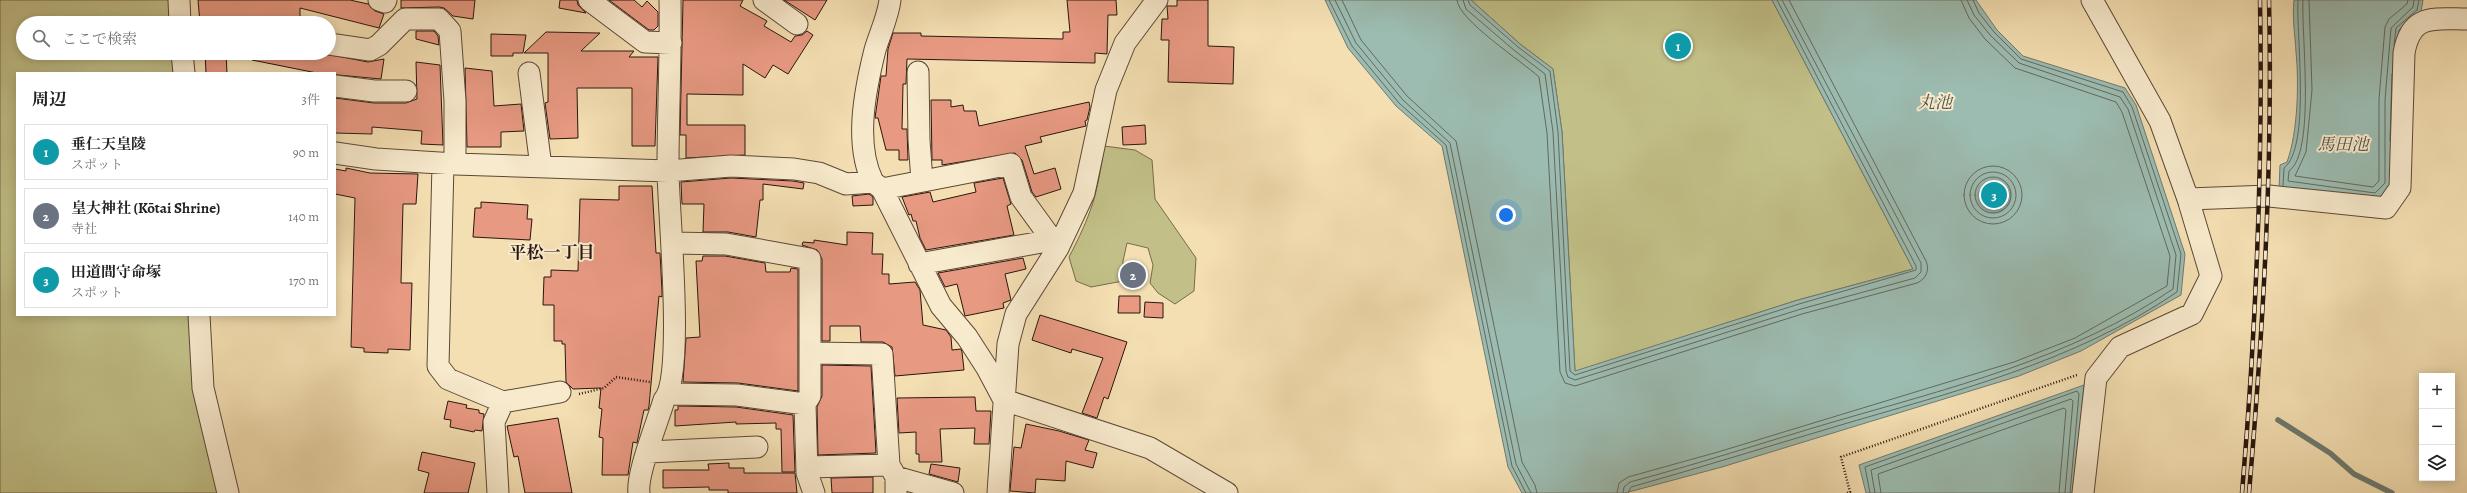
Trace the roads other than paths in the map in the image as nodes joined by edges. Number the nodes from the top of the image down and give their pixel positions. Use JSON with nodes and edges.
{"nodes":[{"id":1,"x":179,"y":0,"type":"edge"},
{"id":2,"x":379,"y":0,"type":"edge"},
{"id":3,"x":386,"y":0,"type":"edge"},
{"id":4,"x":589,"y":0,"type":"edge"},
{"id":5,"x":670,"y":0,"type":"edge"},
{"id":6,"x":764,"y":0,"type":"edge"},
{"id":7,"x":890,"y":0,"type":"edge"},
{"id":8,"x":1157,"y":0,"type":"edge"},
{"id":9,"x":2092,"y":0,"type":"edge"},
{"id":10,"x":180,"y":16,"type":"edge"},
{"id":11,"x":2467,"y":19,"type":"edge"},
{"id":12,"x":797,"y":24,"type":"dead end"},
{"id":13,"x":671,"y":43,"type":"junction"},
{"id":14,"x":336,"y":45,"type":"edge"},
{"id":15,"x":183,"y":60,"type":"edge"},
{"id":16,"x":184,"y":72,"type":"edge"},
{"id":17,"x":918,"y":72,"type":"dead end"},
{"id":18,"x":529,"y":73,"type":"dead end"},
{"id":19,"x":336,"y":86,"type":"edge"},
{"id":20,"x":406,"y":91,"type":"dead end"},
{"id":21,"x":336,"y":153,"type":"edge"},
{"id":22,"x":449,"y":164,"type":"junction"},
{"id":23,"x":541,"y":167,"type":"junction"},
{"id":24,"x":668,"y":171,"type":"junction"},
{"id":25,"x":922,"y":181,"type":"junction"},
{"id":26,"x":877,"y":185,"type":"junction"},
{"id":27,"x":2188,"y":198,"type":"junction"},
{"id":28,"x":673,"y":243,"type":"junction"},
{"id":29,"x":1056,"y":244,"type":"junction"},
{"id":30,"x":919,"y":264,"type":"junction"},
{"id":31,"x":198,"y":316,"type":"edge"},
{"id":32,"x":812,"y":353,"type":"junction"},
{"id":33,"x":670,"y":389,"type":"junction"},
{"id":34,"x":560,"y":392,"type":"road end"},
{"id":35,"x":1004,"y":400,"type":"junction"},
{"id":36,"x":503,"y":402,"type":"junction"},
{"id":37,"x":805,"y":404,"type":"junction"},
{"id":38,"x":757,"y":447,"type":"dead end"},
{"id":39,"x":648,"y":452,"type":"junction"},
{"id":40,"x":807,"y":467,"type":"junction"},
{"id":41,"x":894,"y":478,"type":"edge"},
{"id":42,"x":228,"y":493,"type":"edge"},
{"id":43,"x":498,"y":493,"type":"edge"},
{"id":44,"x":638,"y":493,"type":"edge"},
{"id":45,"x":814,"y":493,"type":"edge"},
{"id":46,"x":953,"y":493,"type":"edge"},
{"id":47,"x":998,"y":493,"type":"edge"},
{"id":48,"x":1227,"y":493,"type":"edge"},
{"id":49,"x":2083,"y":493,"type":"edge"}],
"edges":[{"from":1,"to":10,"type":"street"},
{"from":2,"to":3,"type":"street"},
{"from":4,"to":13,"type":"street"},
{"from":5,"to":13,"type":"street"},
{"from":6,"to":12,"type":"street"},
{"from":7,"to":26,"type":"street"},
{"from":8,"to":29,"type":"street"},
{"from":9,"to":27,"type":"street"},
{"from":11,"to":27,"type":"street"},
{"from":13,"to":24,"type":"street"},
{"from":14,"to":22,"type":"street"},
{"from":15,"to":16,"type":"street"},
{"from":17,"to":25,"type":"street"},
{"from":18,"to":23,"type":"street"},
{"from":19,"to":20,"type":"street"},
{"from":21,"to":22,"type":"street"},
{"from":22,"to":23,"type":"street"},
{"from":22,"to":36,"type":"street"},
{"from":23,"to":24,"type":"street"},
{"from":24,"to":26,"type":"street"},
{"from":24,"to":28,"type":"street"},
{"from":25,"to":26,"type":"street"},
{"from":25,"to":29,"type":"street"},
{"from":26,"to":30,"type":"street"},
{"from":27,"to":49,"type":"street"},
{"from":28,"to":32,"type":"street"},
{"from":28,"to":33,"type":"street"},
{"from":29,"to":30,"type":"street"},
{"from":29,"to":35,"type":"street"},
{"from":30,"to":35,"type":"street"},
{"from":31,"to":42,"type":"street"},
{"from":32,"to":37,"type":"street"},
{"from":32,"to":41,"type":"street"},
{"from":33,"to":37,"type":"street"},
{"from":33,"to":39,"type":"street"},
{"from":34,"to":36,"type":"street"},
{"from":35,"to":47,"type":"street"},
{"from":35,"to":48,"type":"street"},
{"from":36,"to":43,"type":"street"},
{"from":37,"to":40,"type":"street"},
{"from":38,"to":39,"type":"street"},
{"from":39,"to":44,"type":"street"},
{"from":40,"to":41,"type":"street"},
{"from":40,"to":45,"type":"street"},
{"from":41,"to":46,"type":"street"}]}
